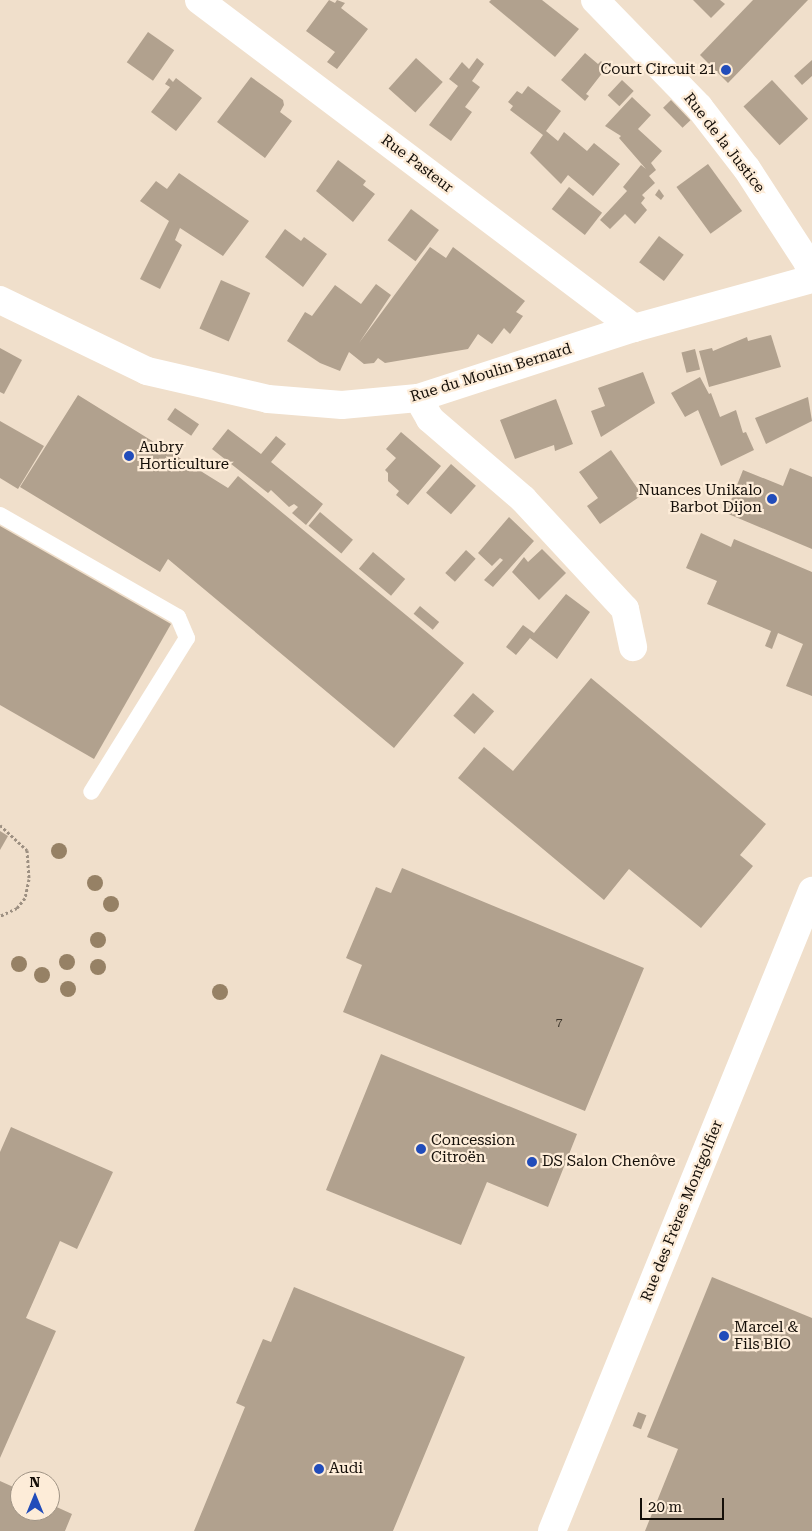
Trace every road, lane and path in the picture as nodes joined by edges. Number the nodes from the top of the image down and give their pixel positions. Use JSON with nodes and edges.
{"nodes":[{"id":1,"x":199,"y":0,"type":"edge"},
{"id":2,"x":595,"y":0,"type":"edge"},
{"id":3,"x":812,"y":279,"type":"edge"},
{"id":4,"x":0,"y":300,"type":"edge"},
{"id":5,"x":634,"y":328,"type":"junction"},
{"id":6,"x":418,"y":398,"type":"junction"},
{"id":7,"x":0,"y":515,"type":"edge"},
{"id":8,"x":633,"y":647,"type":"dead end"},
{"id":9,"x":91,"y":792,"type":"dead end"},
{"id":10,"x":0,"y":825,"type":"edge"},
{"id":11,"x":812,"y":891,"type":"edge"},
{"id":12,"x":0,"y":916,"type":"edge"},
{"id":13,"x":552,"y":1531,"type":"edge"}],
"edges":[{"from":1,"to":5,"type":"street","name":"Rue Pasteur"},
{"from":2,"to":3,"type":"street","name":"Rue de la Justice"},
{"from":3,"to":5,"type":"street","name":"Rue du Moulin Bernard"},
{"from":4,"to":6,"type":"street","name":"Rue du Moulin Bernard"},
{"from":5,"to":6,"type":"street","name":"Rue du Moulin Bernard"},
{"from":6,"to":8,"type":"street"},
{"from":7,"to":9,"type":"lane"},
{"from":10,"to":12,"type":"path"},
{"from":11,"to":13,"type":"street","name":"Rue des Frères Montgolfier"}]}
